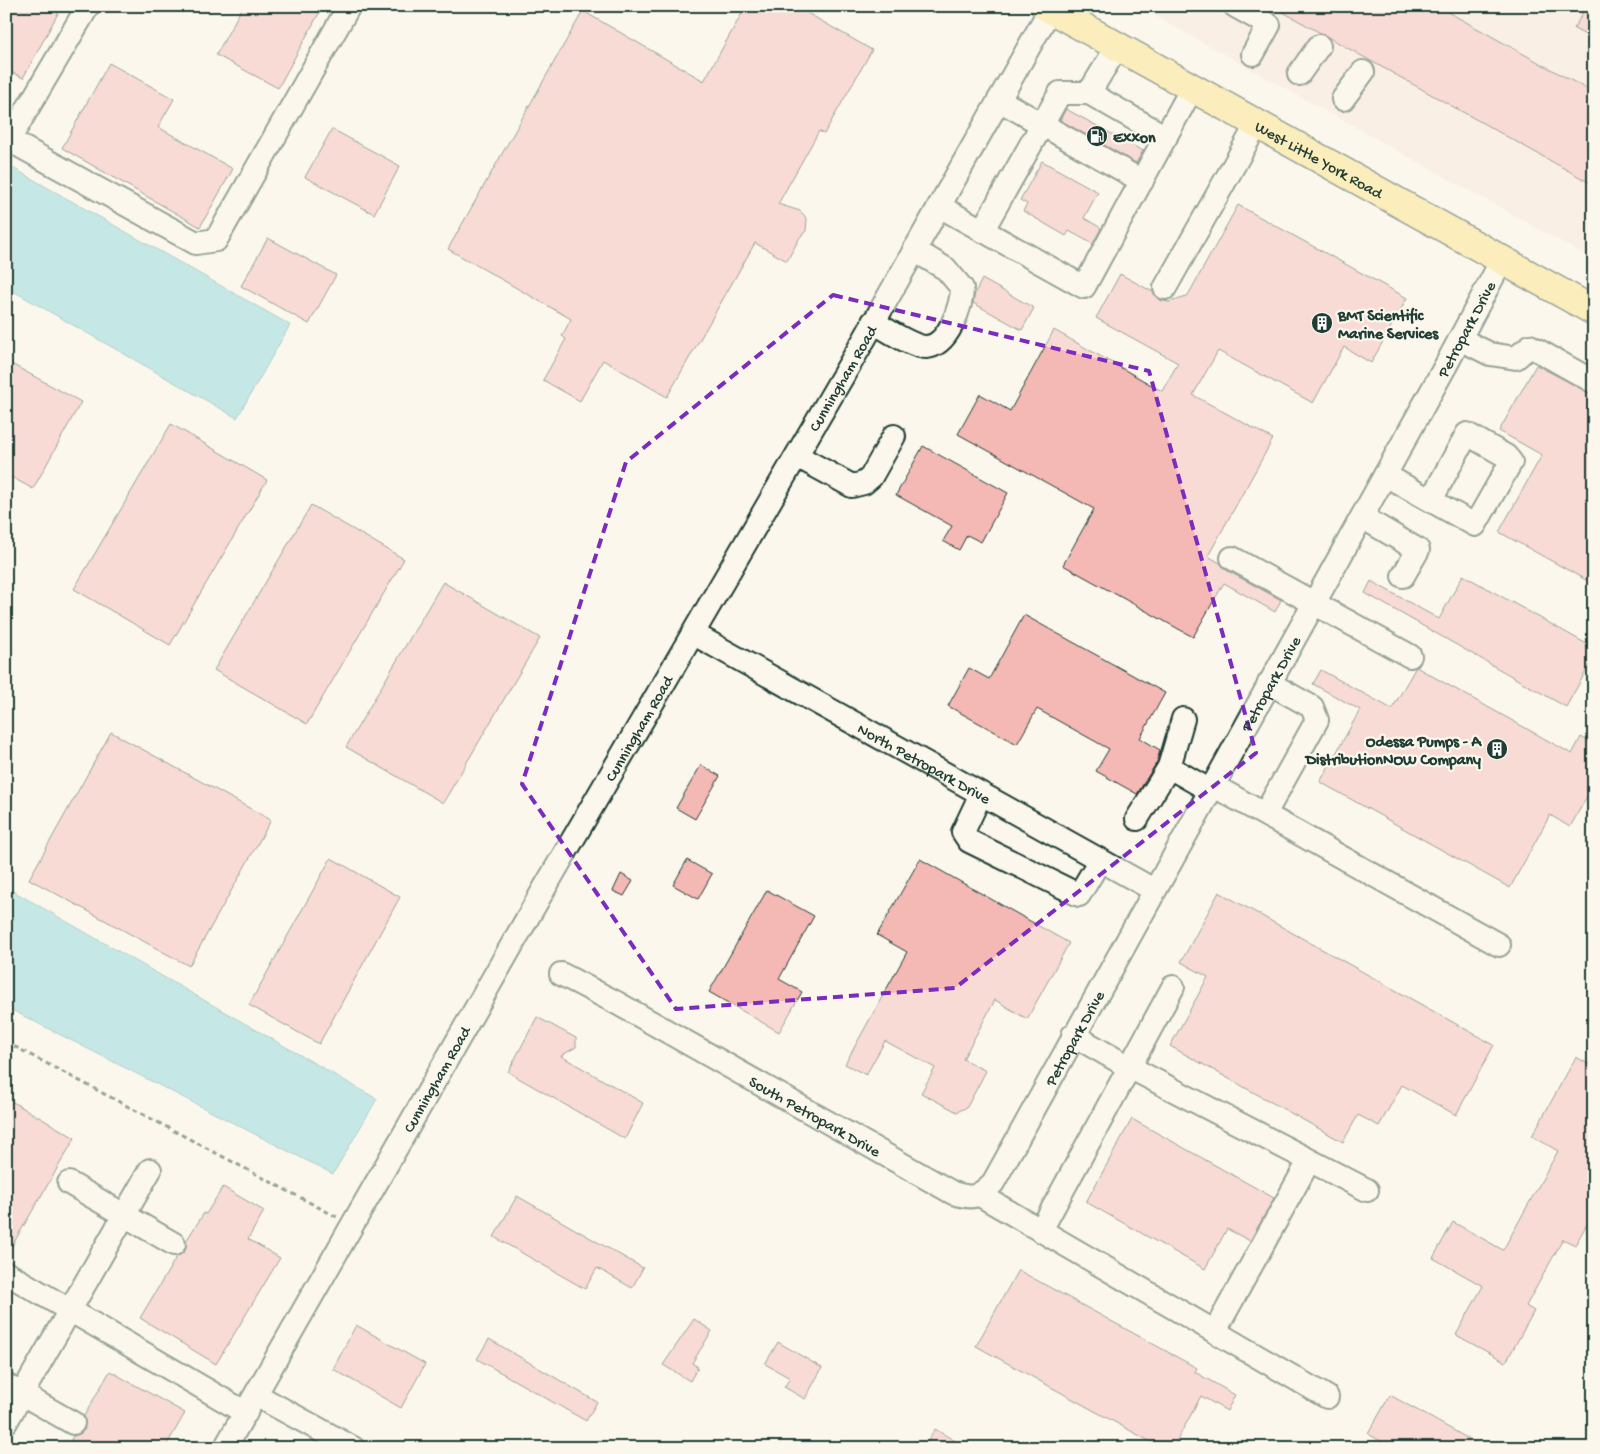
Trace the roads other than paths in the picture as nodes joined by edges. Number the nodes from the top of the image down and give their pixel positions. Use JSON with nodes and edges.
{"nodes":[{"id":1,"x":88,"y":6,"type":"edge"},
{"id":2,"x":349,"y":6,"type":"edge"},
{"id":3,"x":1235,"y":6,"type":"edge"},
{"id":4,"x":1049,"y":7,"type":"edge"},
{"id":5,"x":1319,"y":46,"type":"dead end"},
{"id":6,"x":1117,"y":47,"type":"junction"},
{"id":7,"x":1253,"y":54,"type":"dead end"},
{"id":8,"x":1363,"y":72,"type":"dead end"},
{"id":9,"x":1299,"y":74,"type":"dead end"},
{"id":10,"x":1192,"y":88,"type":"junction"},
{"id":11,"x":1089,"y":93,"type":"junction"},
{"id":12,"x":1343,"y":99,"type":"dead end"},
{"id":13,"x":999,"y":100,"type":"junction"},
{"id":14,"x":1042,"y":124,"type":"junction"},
{"id":15,"x":1258,"y":124,"type":"junction"},
{"id":16,"x":1166,"y":136,"type":"junction"},
{"id":17,"x":8,"y":139,"type":"edge"},
{"id":18,"x":1142,"y":181,"type":"junction"},
{"id":19,"x":939,"y":206,"type":"junction"},
{"id":20,"x":982,"y":231,"type":"junction"},
{"id":21,"x":914,"y":250,"type":"junction"},
{"id":22,"x":1502,"y":260,"type":"junction"},
{"id":23,"x":1165,"y":288,"type":"dead end"},
{"id":24,"x":1594,"y":311,"type":"edge"},
{"id":25,"x":874,"y":322,"type":"junction"},
{"id":26,"x":1460,"y":339,"type":"junction"},
{"id":27,"x":1594,"y":382,"type":"edge"},
{"id":28,"x":894,"y":436,"type":"dead end"},
{"id":29,"x":797,"y":456,"type":"junction"},
{"id":30,"x":1386,"y":475,"type":"junction"},
{"id":31,"x":1431,"y":500,"type":"dead end"},
{"id":32,"x":1362,"y":517,"type":"junction"},
{"id":33,"x":1232,"y":558,"type":"dead end"},
{"id":34,"x":1402,"y":576,"type":"dead end"},
{"id":35,"x":1314,"y":603,"type":"junction"},
{"id":36,"x":694,"y":634,"type":"junction"},
{"id":37,"x":1410,"y":656,"type":"dead end"},
{"id":38,"x":1269,"y":683,"type":"junction"},
{"id":39,"x":1183,"y":719,"type":"dead end"},
{"id":40,"x":1169,"y":766,"type":"junction"},
{"id":41,"x":1211,"y":788,"type":"junction"},
{"id":42,"x":981,"y":794,"type":"junction"},
{"id":43,"x":1265,"y":814,"type":"junction"},
{"id":44,"x":1137,"y":819,"type":"dead end"},
{"id":45,"x":1100,"y":860,"type":"junction"},
{"id":46,"x":1154,"y":890,"type":"junction"},
{"id":47,"x":1499,"y":945,"type":"dead end"},
{"id":48,"x":561,"y":974,"type":"dead end"},
{"id":49,"x":1173,"y":987,"type":"dead end"},
{"id":50,"x":1073,"y":1035,"type":"junction"},
{"id":51,"x":1130,"y":1067,"type":"junction"},
{"id":52,"x":1309,"y":1160,"type":"junction"},
{"id":53,"x":150,"y":1170,"type":"dead end"},
{"id":54,"x":69,"y":1183,"type":"dead end"},
{"id":55,"x":1367,"y":1190,"type":"dead end"},
{"id":56,"x":980,"y":1195,"type":"junction"},
{"id":57,"x":125,"y":1215,"type":"junction"},
{"id":58,"x":1041,"y":1230,"type":"junction"},
{"id":59,"x":174,"y":1244,"type":"dead end"},
{"id":60,"x":6,"y":1273,"type":"edge"},
{"id":61,"x":70,"y":1310,"type":"junction"},
{"id":62,"x":1215,"y":1331,"type":"junction"},
{"id":63,"x":14,"y":1389,"type":"edge"},
{"id":64,"x":1327,"y":1396,"type":"dead end"},
{"id":65,"x":251,"y":1404,"type":"junction"},
{"id":66,"x":6,"y":1422,"type":"edge"},
{"id":67,"x":73,"y":1423,"type":"dead end"},
{"id":68,"x":226,"y":1448,"type":"edge"},
{"id":69,"x":353,"y":1448,"type":"edge"}],
"edges":[{"from":1,"to":17,"type":"street"},
{"from":2,"to":17,"type":"street"},
{"from":3,"to":7,"type":"street"},
{"from":4,"to":6,"type":"main road","name":"West Little York Road"},
{"from":4,"to":13,"type":"street","name":"Cunningham Road"},
{"from":5,"to":9,"type":"street"},
{"from":6,"to":10,"type":"main road","name":"West Little York Road"},
{"from":6,"to":11,"type":"street"},
{"from":8,"to":12,"type":"street"},
{"from":10,"to":15,"type":"main road","name":"West Little York Road"},
{"from":10,"to":16,"type":"street"},
{"from":11,"to":14,"type":"street"},
{"from":11,"to":16,"type":"street"},
{"from":13,"to":14,"type":"street"},
{"from":13,"to":19,"type":"street","name":"Cunningham Road"},
{"from":14,"to":18,"type":"street"},
{"from":14,"to":20,"type":"street"},
{"from":15,"to":22,"type":"main road","name":"West Little York Road"},
{"from":15,"to":23,"type":"street"},
{"from":16,"to":18,"type":"street"},
{"from":18,"to":20,"type":"street"},
{"from":19,"to":20,"type":"street"},
{"from":19,"to":21,"type":"street","name":"Cunningham Road"},
{"from":21,"to":25,"type":"street","name":"Cunningham Road"},
{"from":21,"to":25,"type":"street"},
{"from":22,"to":24,"type":"main road","name":"West Little York Road"},
{"from":22,"to":26,"type":"street","name":"Petropark Drive"},
{"from":25,"to":29,"type":"street","name":"Cunningham Road"},
{"from":26,"to":27,"type":"street"},
{"from":26,"to":30,"type":"street","name":"Petropark Drive"},
{"from":28,"to":29,"type":"street"},
{"from":29,"to":36,"type":"street","name":"Cunningham Road"},
{"from":30,"to":31,"type":"street"},
{"from":30,"to":32,"type":"street","name":"Petropark Drive"},
{"from":32,"to":34,"type":"street"},
{"from":32,"to":35,"type":"street","name":"Petropark Drive"},
{"from":33,"to":35,"type":"street"},
{"from":35,"to":37,"type":"street"},
{"from":35,"to":38,"type":"street","name":"Petropark Drive"},
{"from":36,"to":42,"type":"street","name":"North Petropark Drive"},
{"from":36,"to":65,"type":"street","name":"Cunningham Road"},
{"from":38,"to":41,"type":"street","name":"Petropark Drive"},
{"from":38,"to":43,"type":"street"},
{"from":39,"to":40,"type":"street"},
{"from":40,"to":41,"type":"street"},
{"from":40,"to":44,"type":"street"},
{"from":41,"to":43,"type":"street"},
{"from":41,"to":46,"type":"street","name":"Petropark Drive"},
{"from":42,"to":45,"type":"street","name":"North Petropark Drive"},
{"from":42,"to":45,"type":"street"},
{"from":43,"to":47,"type":"street"},
{"from":45,"to":46,"type":"street","name":"North Petropark Drive"},
{"from":46,"to":50,"type":"street","name":"Petropark Drive"},
{"from":48,"to":56,"type":"street","name":"South Petropark Drive"},
{"from":49,"to":51,"type":"street"},
{"from":50,"to":51,"type":"street"},
{"from":50,"to":56,"type":"street","name":"Petropark Drive"},
{"from":51,"to":52,"type":"street"},
{"from":51,"to":58,"type":"street"},
{"from":52,"to":55,"type":"street"},
{"from":52,"to":62,"type":"street"},
{"from":53,"to":57,"type":"street"},
{"from":54,"to":57,"type":"street"},
{"from":56,"to":58,"type":"street"},
{"from":57,"to":59,"type":"street"},
{"from":57,"to":61,"type":"street"},
{"from":58,"to":62,"type":"street"},
{"from":60,"to":61,"type":"street"},
{"from":61,"to":63,"type":"street"},
{"from":61,"to":65,"type":"street"},
{"from":62,"to":64,"type":"street"},
{"from":63,"to":66,"type":"street"},
{"from":63,"to":67,"type":"street"},
{"from":65,"to":68,"type":"street","name":"Cunningham Road"},
{"from":65,"to":69,"type":"street"}]}
